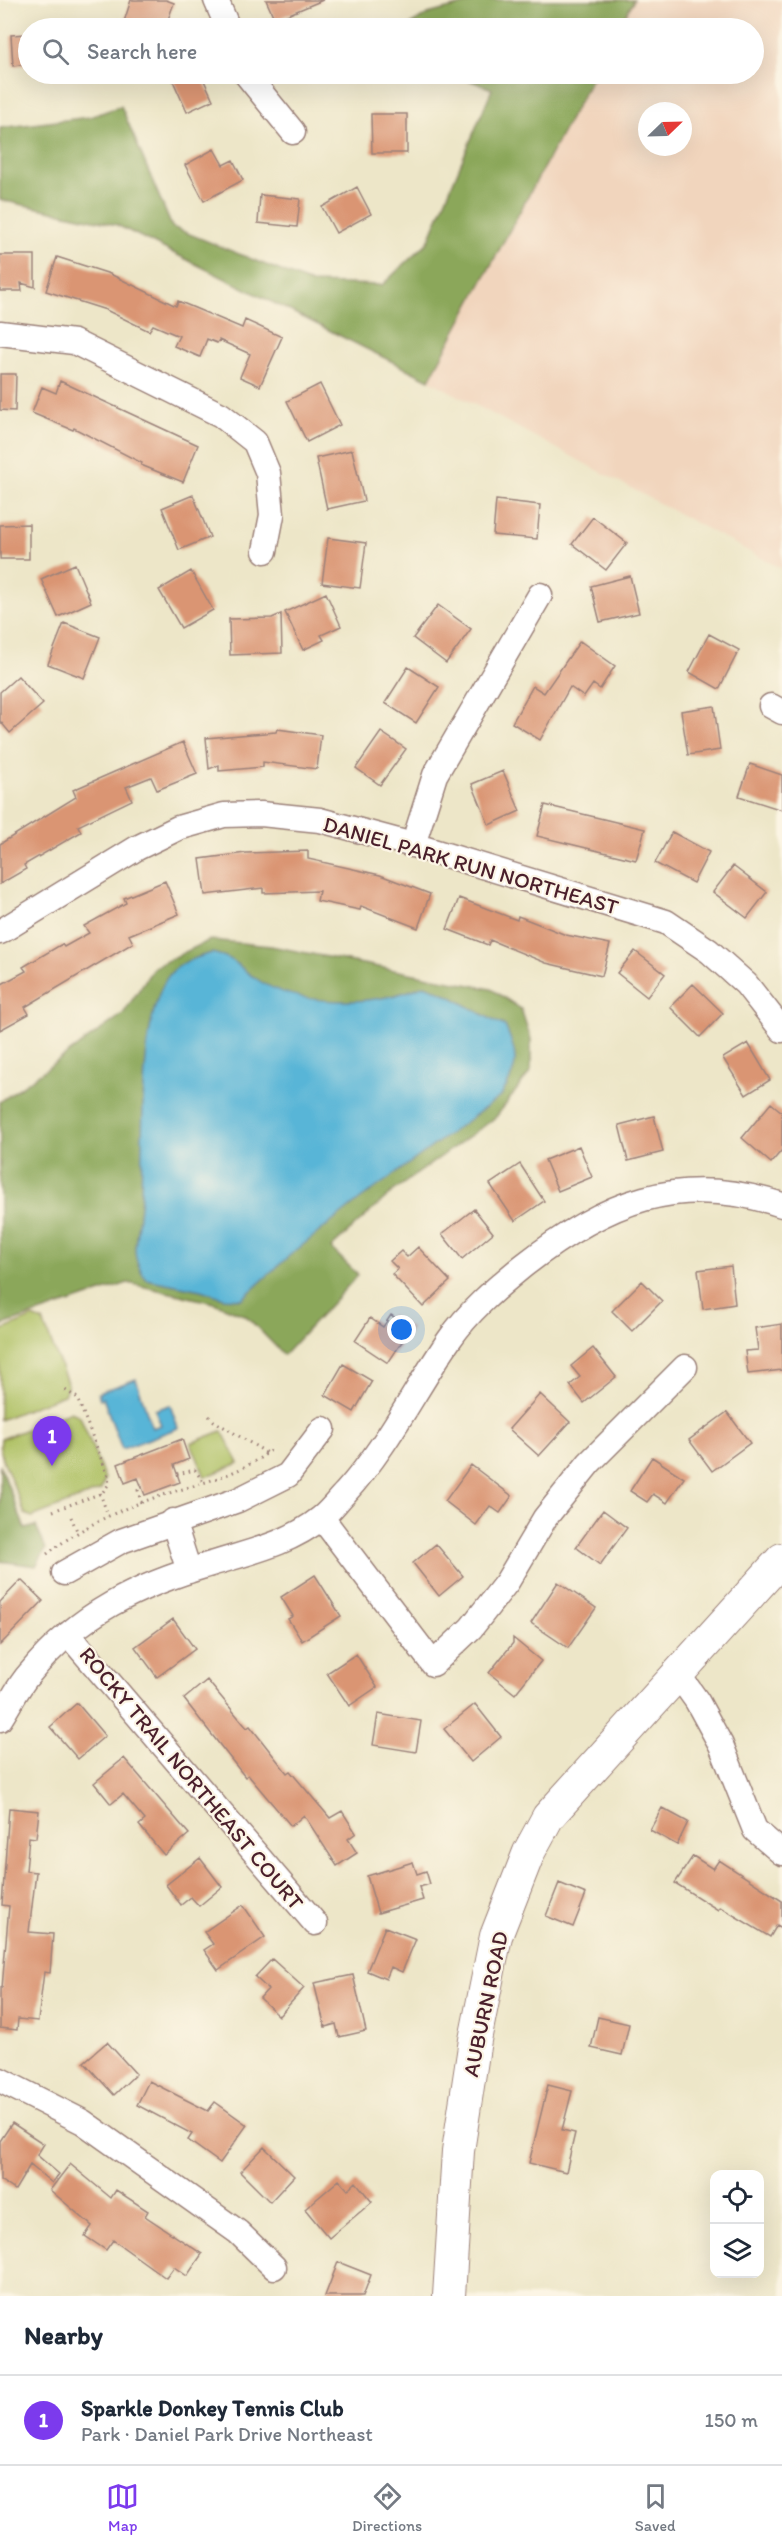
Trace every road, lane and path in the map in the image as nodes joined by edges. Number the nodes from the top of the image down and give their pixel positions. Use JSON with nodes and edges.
{"nodes":[{"id":1,"x":216,"y":0,"type":"edge"},
{"id":2,"x":224,"y":18,"type":"edge"},
{"id":3,"x":254,"y":84,"type":"edge"},
{"id":4,"x":293,"y":132,"type":"dead end"},
{"id":5,"x":0,"y":333,"type":"edge"},
{"id":6,"x":265,"y":551,"type":"dead end"},
{"id":7,"x":540,"y":595,"type":"dead end"},
{"id":8,"x":413,"y":844,"type":"junction"},
{"id":9,"x":0,"y":932,"type":"edge"},
{"id":10,"x":782,"y":1030,"type":"edge"},
{"id":11,"x":782,"y":1205,"type":"edge"},
{"id":12,"x":686,"y":1367,"type":"dead end"},
{"id":13,"x":65,"y":1390,"type":"dead end"},
{"id":14,"x":209,"y":1416,"type":"dead end"},
{"id":15,"x":323,"y":1429,"type":"dead end"},
{"id":16,"x":271,"y":1450,"type":"dead end"},
{"id":17,"x":267,"y":1453,"type":"junction"},
{"id":18,"x":177,"y":1474,"type":"dead end"},
{"id":19,"x":204,"y":1483,"type":"junction"},
{"id":20,"x":142,"y":1486,"type":"dead end"},
{"id":21,"x":100,"y":1493,"type":"junction"},
{"id":22,"x":141,"y":1503,"type":"junction"},
{"id":23,"x":53,"y":1511,"type":"dead end"},
{"id":24,"x":108,"y":1516,"type":"junction"},
{"id":25,"x":71,"y":1517,"type":"dead end"},
{"id":26,"x":322,"y":1518,"type":"junction"},
{"id":27,"x":174,"y":1521,"type":"junction"},
{"id":28,"x":78,"y":1533,"type":"junction"},
{"id":29,"x":47,"y":1554,"type":"dead end"},
{"id":30,"x":782,"y":1559,"type":"edge"},
{"id":31,"x":189,"y":1571,"type":"junction"},
{"id":32,"x":64,"y":1573,"type":"dead end"},
{"id":33,"x":68,"y":1634,"type":"junction"},
{"id":34,"x":677,"y":1673,"type":"junction"},
{"id":35,"x":0,"y":1719,"type":"edge"},
{"id":36,"x":782,"y":1853,"type":"edge"},
{"id":37,"x":315,"y":1923,"type":"dead end"},
{"id":38,"x":0,"y":2080,"type":"edge"},
{"id":39,"x":274,"y":2267,"type":"dead end"},
{"id":40,"x":449,"y":2296,"type":"edge"}],
"edges":[{"from":1,"to":2,"type":"street"},
{"from":3,"to":4,"type":"street"},
{"from":5,"to":6,"type":"street"},
{"from":7,"to":8,"type":"street"},
{"from":8,"to":9,"type":"street","name":"DANIEL PARK RUN NORTHEAST"},
{"from":8,"to":10,"type":"street","name":"DANIEL PARK RUN NORTHEAST"},
{"from":11,"to":26,"type":"street"},
{"from":12,"to":26,"type":"street"},
{"from":13,"to":21,"type":"path"},
{"from":14,"to":17,"type":"path"},
{"from":15,"to":27,"type":"street"},
{"from":16,"to":17,"type":"path"},
{"from":17,"to":19,"type":"path"},
{"from":18,"to":19,"type":"path"},
{"from":19,"to":22,"type":"path"},
{"from":20,"to":22,"type":"path"},
{"from":21,"to":23,"type":"path"},
{"from":21,"to":24,"type":"path"},
{"from":22,"to":24,"type":"path"},
{"from":24,"to":28,"type":"path"},
{"from":25,"to":28,"type":"path"},
{"from":26,"to":31,"type":"street"},
{"from":27,"to":31,"type":"street"},
{"from":27,"to":32,"type":"street"},
{"from":28,"to":29,"type":"path"},
{"from":30,"to":34,"type":"main road","name":"AUBURN ROAD"},
{"from":31,"to":33,"type":"street"},
{"from":33,"to":35,"type":"street"},
{"from":33,"to":37,"type":"street","name":"ROCKY TRAIL NORTHEAST COURT"},
{"from":34,"to":36,"type":"street"},
{"from":34,"to":40,"type":"main road","name":"AUBURN ROAD"},
{"from":38,"to":39,"type":"street"}]}
